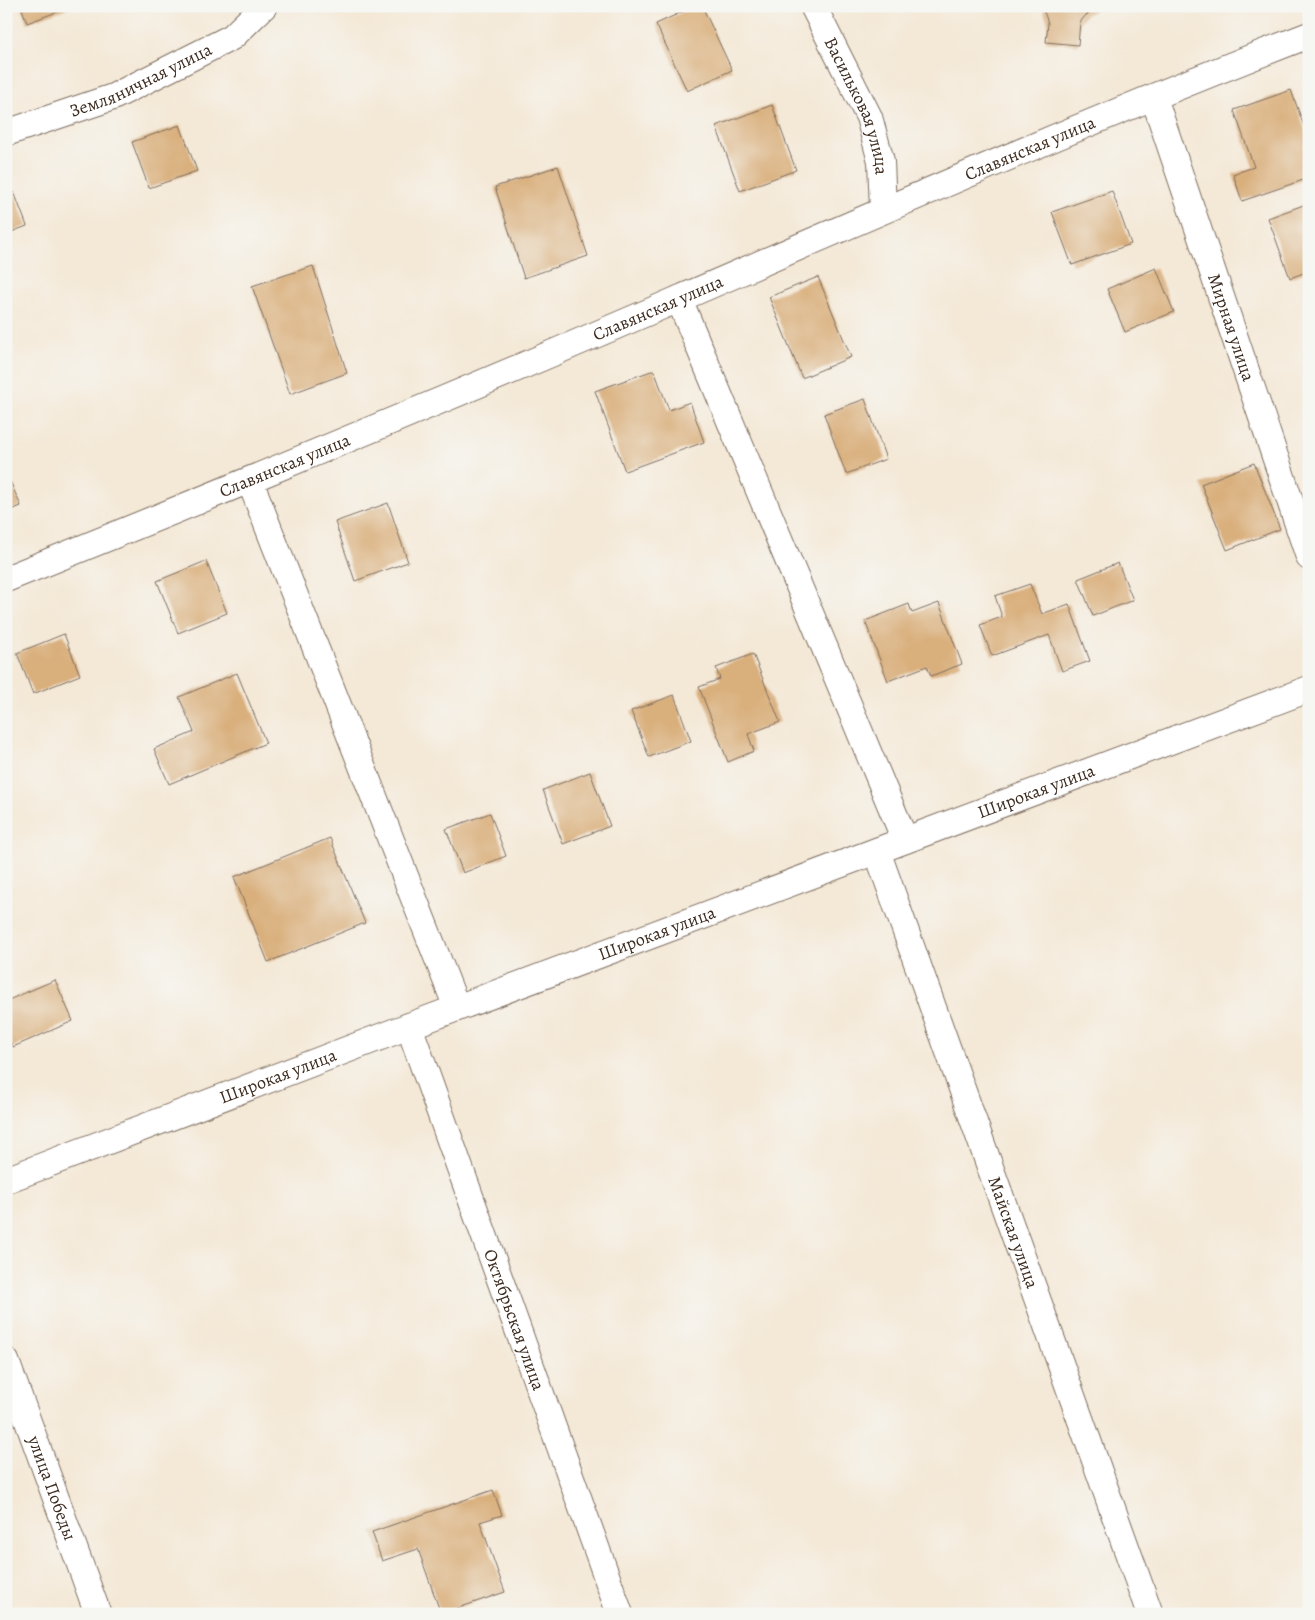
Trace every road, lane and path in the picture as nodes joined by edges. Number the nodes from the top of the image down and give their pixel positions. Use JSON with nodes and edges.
{"nodes":[{"id":1,"x":264,"y":6,"type":"edge"},
{"id":2,"x":813,"y":6,"type":"edge"},
{"id":3,"x":1309,"y":35,"type":"edge"},
{"id":4,"x":1154,"y":98,"type":"junction"},
{"id":5,"x":6,"y":133,"type":"edge"},
{"id":6,"x":883,"y":210,"type":"junction"},
{"id":7,"x":679,"y":299,"type":"junction"},
{"id":8,"x":250,"y":481,"type":"junction"},
{"id":9,"x":1309,"y":557,"type":"edge"},
{"id":10,"x":6,"y":579,"type":"edge"},
{"id":11,"x":1309,"y":689,"type":"edge"},
{"id":12,"x":905,"y":840,"type":"junction"},
{"id":13,"x":877,"y":851,"type":"junction"},
{"id":14,"x":457,"y":1008,"type":"junction"},
{"id":15,"x":409,"y":1026,"type":"junction"},
{"id":16,"x":6,"y":1180,"type":"edge"},
{"id":17,"x":6,"y":1361,"type":"edge"},
{"id":18,"x":98,"y":1614,"type":"edge"},
{"id":19,"x":620,"y":1614,"type":"edge"},
{"id":20,"x":1150,"y":1614,"type":"edge"}],
"edges":[{"from":1,"to":5,"type":"street","name":"Земляничная улица"},
{"from":2,"to":6,"type":"street","name":"Васильковая улица"},
{"from":3,"to":4,"type":"street","name":"Славянская улица"},
{"from":4,"to":6,"type":"street","name":"Славянская улица"},
{"from":4,"to":9,"type":"street","name":"Мирная улица"},
{"from":6,"to":7,"type":"street","name":"Славянская улица"},
{"from":7,"to":8,"type":"street","name":"Славянская улица"},
{"from":7,"to":12,"type":"street"},
{"from":8,"to":10,"type":"street","name":"Славянская улица"},
{"from":8,"to":14,"type":"street"},
{"from":11,"to":12,"type":"street","name":"Широкая улица"},
{"from":12,"to":13,"type":"street","name":"Широкая улица"},
{"from":13,"to":14,"type":"street","name":"Широкая улица"},
{"from":13,"to":20,"type":"street","name":"Майская улица"},
{"from":14,"to":15,"type":"street","name":"Широкая улица"},
{"from":15,"to":16,"type":"street","name":"Широкая улица"},
{"from":15,"to":19,"type":"street","name":"Октябрьская улица"},
{"from":17,"to":18,"type":"street","name":"улица Победы"}]}
